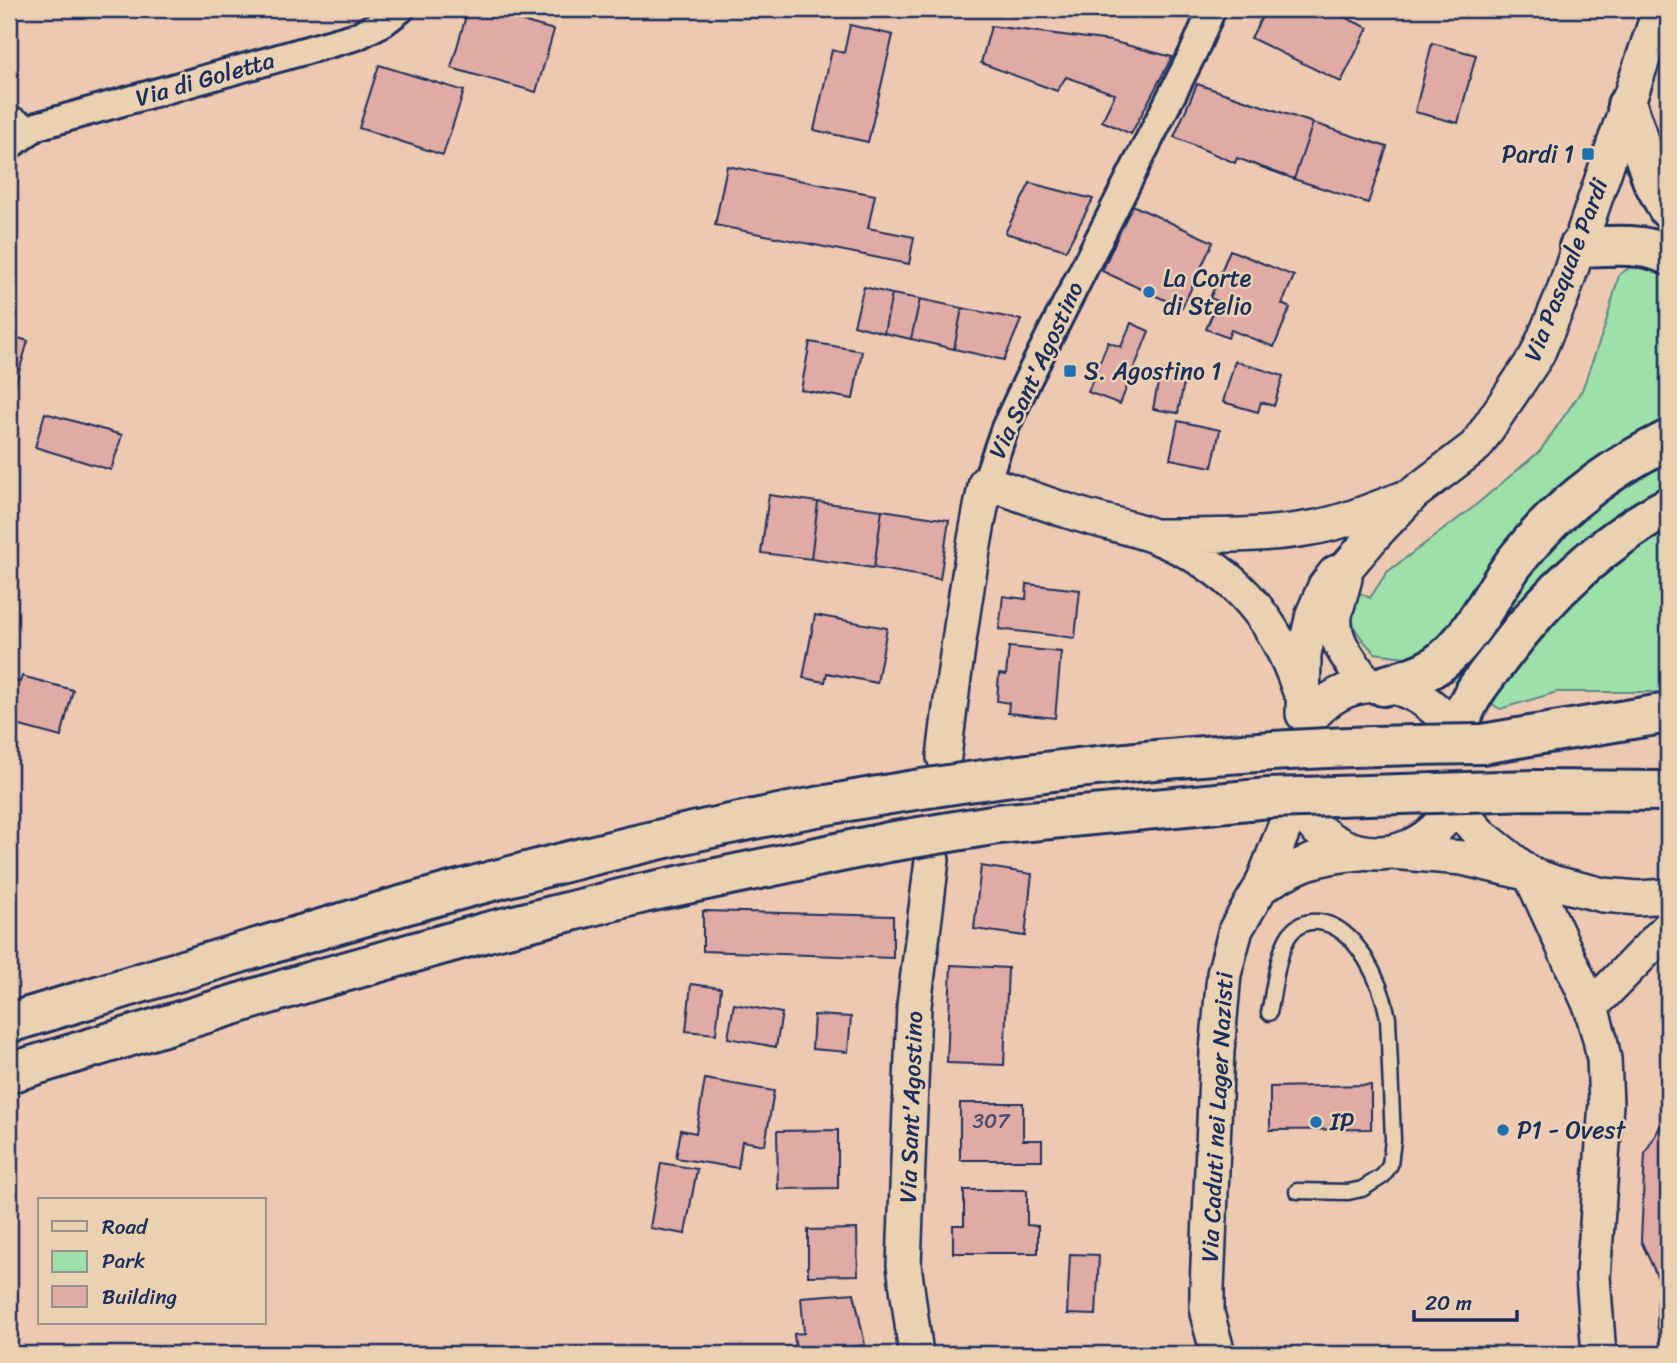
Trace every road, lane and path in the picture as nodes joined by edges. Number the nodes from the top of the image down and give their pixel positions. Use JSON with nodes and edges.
{"nodes":[{"id":1,"x":401,"y":9,"type":"edge"},
{"id":2,"x":1212,"y":9,"type":"edge"},
{"id":3,"x":1660,"y":9,"type":"edge"},
{"id":4,"x":1627,"y":105,"type":"junction"},
{"id":5,"x":9,"y":112,"type":"edge"},
{"id":6,"x":37,"y":126,"type":"junction"},
{"id":7,"x":9,"y":146,"type":"edge"},
{"id":8,"x":1668,"y":209,"type":"edge"},
{"id":9,"x":1578,"y":247,"type":"junction"},
{"id":10,"x":1668,"y":255,"type":"edge"},
{"id":11,"x":1668,"y":440,"type":"edge"},
{"id":12,"x":986,"y":482,"type":"junction"},
{"id":13,"x":1413,"y":495,"type":"junction"},
{"id":14,"x":1668,"y":507,"type":"edge"},
{"id":15,"x":1153,"y":536,"type":"junction"},
{"id":16,"x":1348,"y":567,"type":"junction"},
{"id":17,"x":1375,"y":686,"type":"junction"},
{"id":18,"x":1304,"y":711,"type":"junction"},
{"id":19,"x":1668,"y":713,"type":"edge"},
{"id":20,"x":1463,"y":727,"type":"junction"},
{"id":21,"x":1668,"y":741,"type":"edge"},
{"id":22,"x":944,"y":757,"type":"dead end"},
{"id":23,"x":1668,"y":791,"type":"edge"},
{"id":24,"x":1378,"y":853,"type":"junction"},
{"id":25,"x":932,"y":860,"type":"dead end"},
{"id":26,"x":1530,"y":874,"type":"junction"},
{"id":27,"x":1261,"y":887,"type":"junction"},
{"id":28,"x":1668,"y":897,"type":"edge"},
{"id":29,"x":1668,"y":928,"type":"edge"},
{"id":30,"x":1591,"y":1007,"type":"junction"},
{"id":31,"x":1269,"y":1013,"type":"dead end"},
{"id":32,"x":9,"y":1023,"type":"edge"},
{"id":33,"x":9,"y":1073,"type":"edge"},
{"id":34,"x":1297,"y":1191,"type":"dead end"},
{"id":35,"x":1207,"y":1313,"type":"junction"},
{"id":36,"x":916,"y":1354,"type":"edge"},
{"id":37,"x":1191,"y":1354,"type":"edge"},
{"id":38,"x":1218,"y":1354,"type":"edge"},
{"id":39,"x":1599,"y":1354,"type":"edge"}],
"edges":[{"from":1,"to":6,"type":"street","name":"Via di Goletta"},
{"from":2,"to":12,"type":"street","name":"Via Sant'Agostino"},
{"from":3,"to":4,"type":"street","name":"Via Pasquale Pardi"},
{"from":4,"to":8,"type":"highway"},
{"from":4,"to":9,"type":"street","name":"Via Pasquale Pardi"},
{"from":5,"to":6,"type":"lane"},
{"from":6,"to":7,"type":"street","name":"Via di Goletta"},
{"from":9,"to":10,"type":"highway"},
{"from":9,"to":13,"type":"street","name":"Via Pasquale Pardi"},
{"from":11,"to":17,"type":"highway"},
{"from":12,"to":15,"type":"street","name":"Via Pasquale Pardi"},
{"from":12,"to":22,"type":"street","name":"Via Sant'Agostino"},
{"from":13,"to":15,"type":"street","name":"Via Pasquale Pardi"},
{"from":13,"to":16,"type":"street","name":"Via Pasquale Pardi"},
{"from":14,"to":20,"type":"highway"},
{"from":15,"to":18,"type":"street","name":"Via Pasquale Pardi"},
{"from":16,"to":17,"type":"street","name":"Via Pasquale Pardi"},
{"from":16,"to":18,"type":"street","name":"Via Pasquale Pardi"},
{"from":17,"to":18,"type":"street"},
{"from":17,"to":20,"type":"street"},
{"from":19,"to":20,"type":"highway"},
{"from":20,"to":21,"type":"highway"},
{"from":20,"to":32,"type":"highway","bridge":true},
{"from":23,"to":33,"type":"highway","bridge":true},
{"from":24,"to":26,"type":"street"},
{"from":24,"to":26,"type":"street"},
{"from":24,"to":27,"type":"street","name":"Via Caduti nei Lager Nazisti"},
{"from":24,"to":27,"type":"street","name":"Via Caduti nei Lager Nazisti"},
{"from":25,"to":36,"type":"street","name":"Via Sant'Agostino"},
{"from":26,"to":28,"type":"street"},
{"from":26,"to":30,"type":"street"},
{"from":27,"to":35,"type":"street","name":"Via Caduti nei Lager Nazisti"},
{"from":29,"to":30,"type":"street"},
{"from":30,"to":39,"type":"street"},
{"from":31,"to":34,"type":"lane"},
{"from":35,"to":37,"type":"street"},
{"from":35,"to":38,"type":"street","name":"Via Caduti nei Lager Nazisti"}]}
